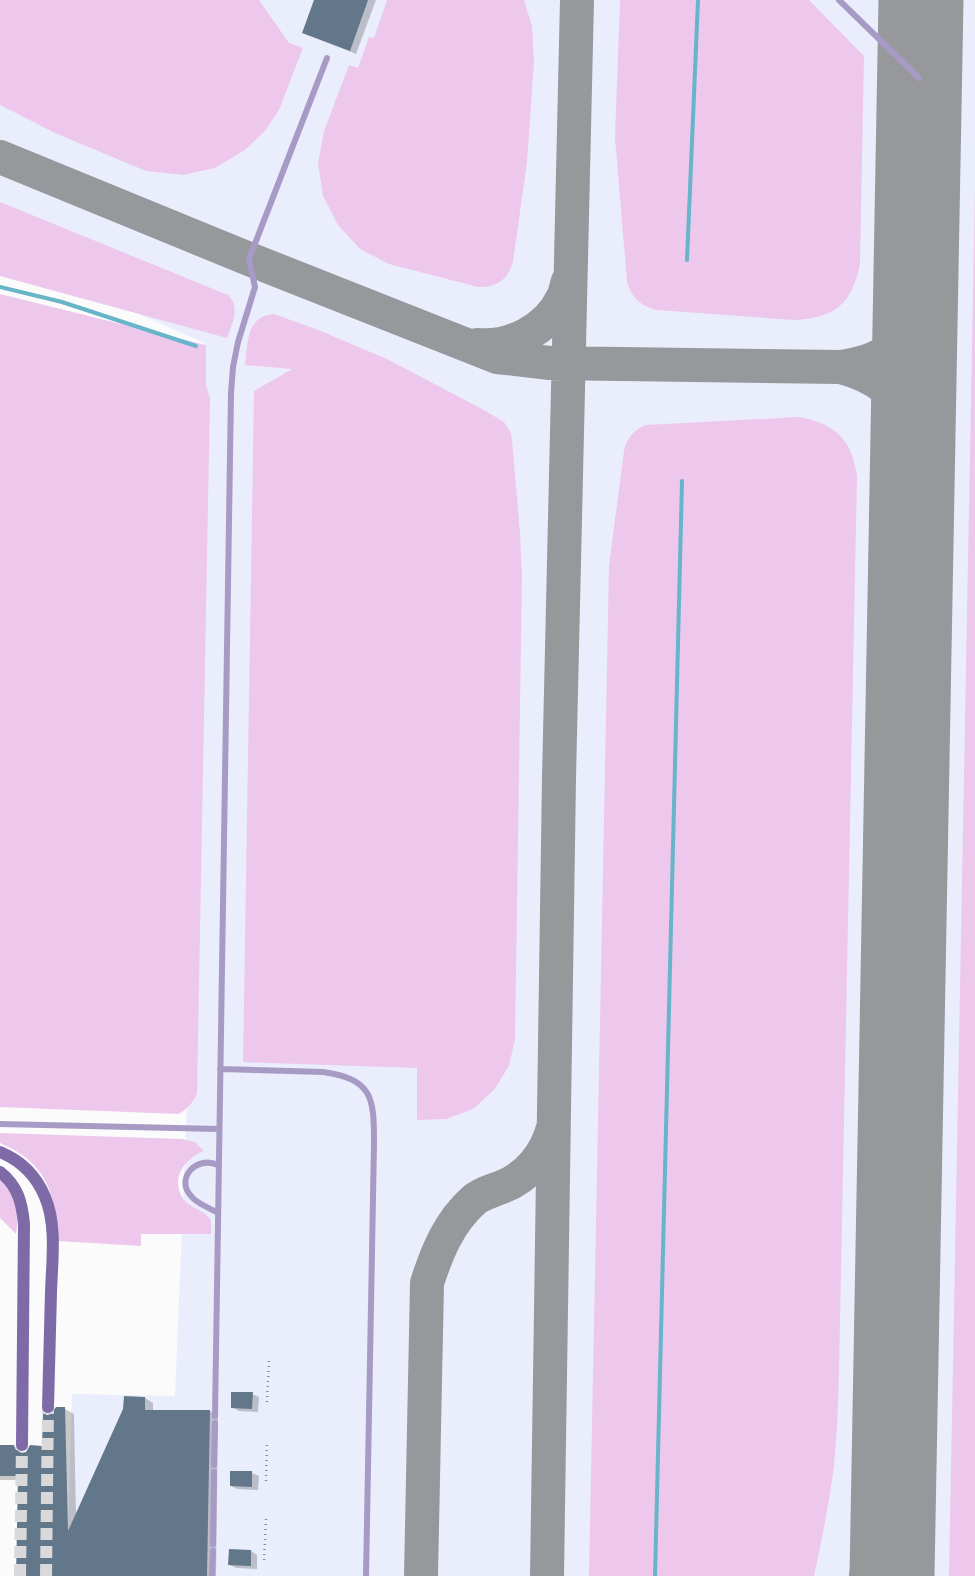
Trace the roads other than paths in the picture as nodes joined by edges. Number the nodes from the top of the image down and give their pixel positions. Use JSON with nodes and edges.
{"nodes":[{"id":1,"x":839,"y":0,"type":"edge"},
{"id":2,"x":327,"y":58,"type":"dead end"},
{"id":3,"x":919,"y":78,"type":"dead end"},
{"id":4,"x":220,"y":1069,"type":"junction"},
{"id":5,"x":0,"y":1124,"type":"edge"},
{"id":6,"x":219,"y":1129,"type":"junction"},
{"id":7,"x":0,"y":1152,"type":"edge"},
{"id":8,"x":218,"y":1164,"type":"junction"},
{"id":9,"x":0,"y":1172,"type":"edge"},
{"id":10,"x":218,"y":1213,"type":"junction"},
{"id":11,"x":48,"y":1407,"type":"tunnel mouth"},
{"id":12,"x":22,"y":1445,"type":"tunnel mouth"},
{"id":13,"x":212,"y":1576,"type":"edge"},
{"id":14,"x":366,"y":1576,"type":"edge"}],
"edges":[{"from":1,"to":3,"type":"lane"},
{"from":2,"to":4,"type":"lane"},
{"from":4,"to":6,"type":"lane"},
{"from":4,"to":14,"type":"lane"},
{"from":5,"to":6,"type":"lane"},
{"from":6,"to":8,"type":"lane"},
{"from":7,"to":11,"type":"street"},
{"from":8,"to":10,"type":"lane"},
{"from":8,"to":10,"type":"lane"},
{"from":9,"to":12,"type":"street"},
{"from":10,"to":13,"type":"lane"}]}
